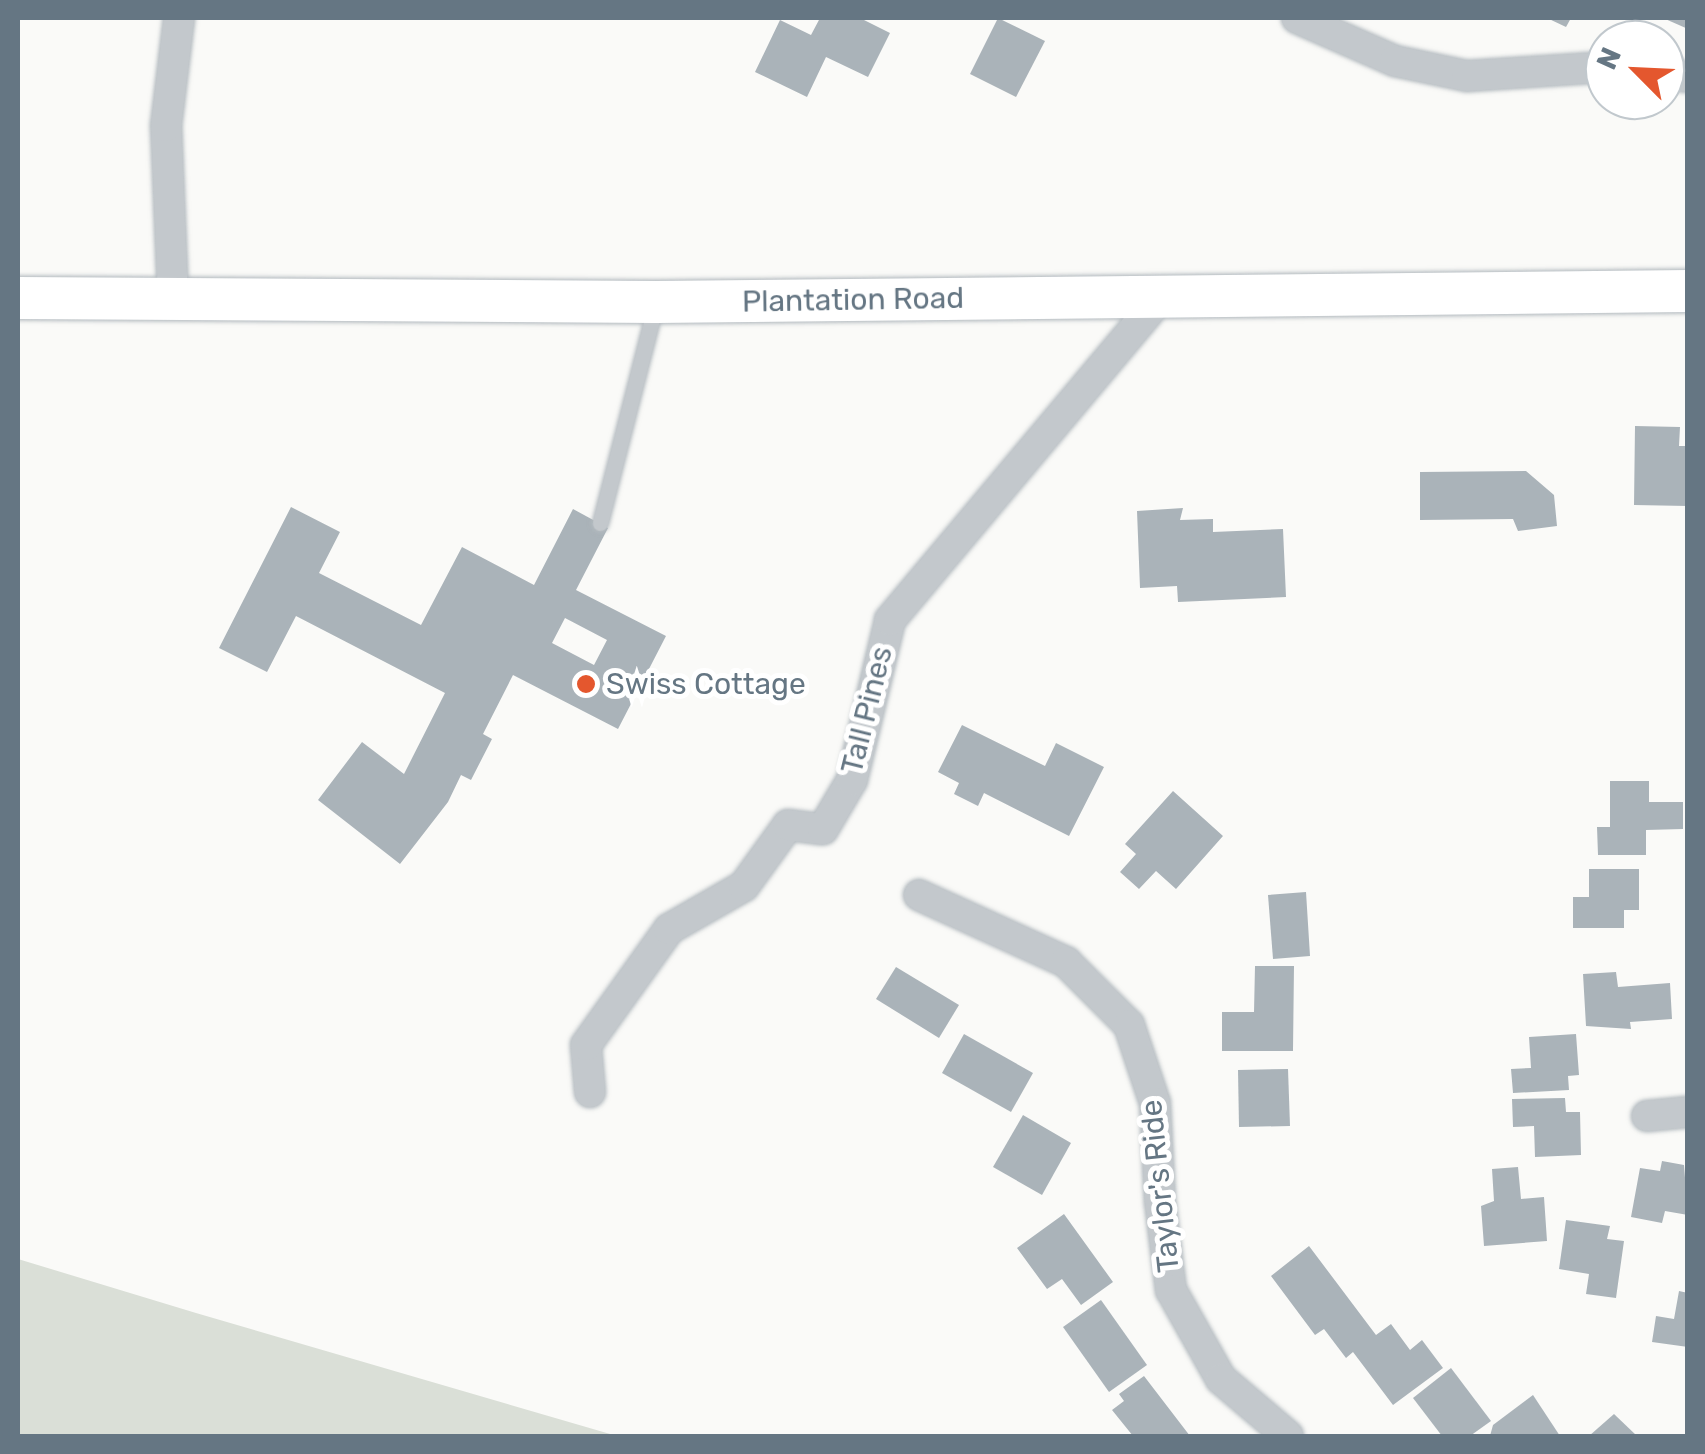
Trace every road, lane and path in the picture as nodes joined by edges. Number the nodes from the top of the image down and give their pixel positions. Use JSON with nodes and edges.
{"nodes":[{"id":1,"x":179,"y":18,"type":"edge"},
{"id":2,"x":1296,"y":18,"type":"edge"},
{"id":3,"x":1585,"y":68,"type":"edge"},
{"id":4,"x":1688,"y":291,"type":"edge"},
{"id":5,"x":173,"y":297,"type":"junction"},
{"id":6,"x":1161,"y":297,"type":"junction"},
{"id":7,"x":18,"y":298,"type":"edge"},
{"id":8,"x":656,"y":302,"type":"junction"},
{"id":9,"x":600,"y":523,"type":"dead end"},
{"id":10,"x":919,"y":895,"type":"dead end"},
{"id":11,"x":590,"y":1092,"type":"dead end"},
{"id":12,"x":1688,"y":1112,"type":"edge"},
{"id":13,"x":1647,"y":1116,"type":"dead end"},
{"id":14,"x":1288,"y":1436,"type":"edge"}],
"edges":[{"from":1,"to":5,"type":"street"},
{"from":2,"to":3,"type":"street"},
{"from":4,"to":6,"type":"street","name":"Plantation Road"},
{"from":5,"to":7,"type":"street","name":"Plantation Road"},
{"from":5,"to":8,"type":"street","name":"Plantation Road"},
{"from":6,"to":8,"type":"street","name":"Plantation Road"},
{"from":6,"to":11,"type":"street","name":"Tall Pines"},
{"from":8,"to":9,"type":"lane"},
{"from":10,"to":14,"type":"street","name":"Taylor's Ride"},
{"from":12,"to":13,"type":"street"}]}
